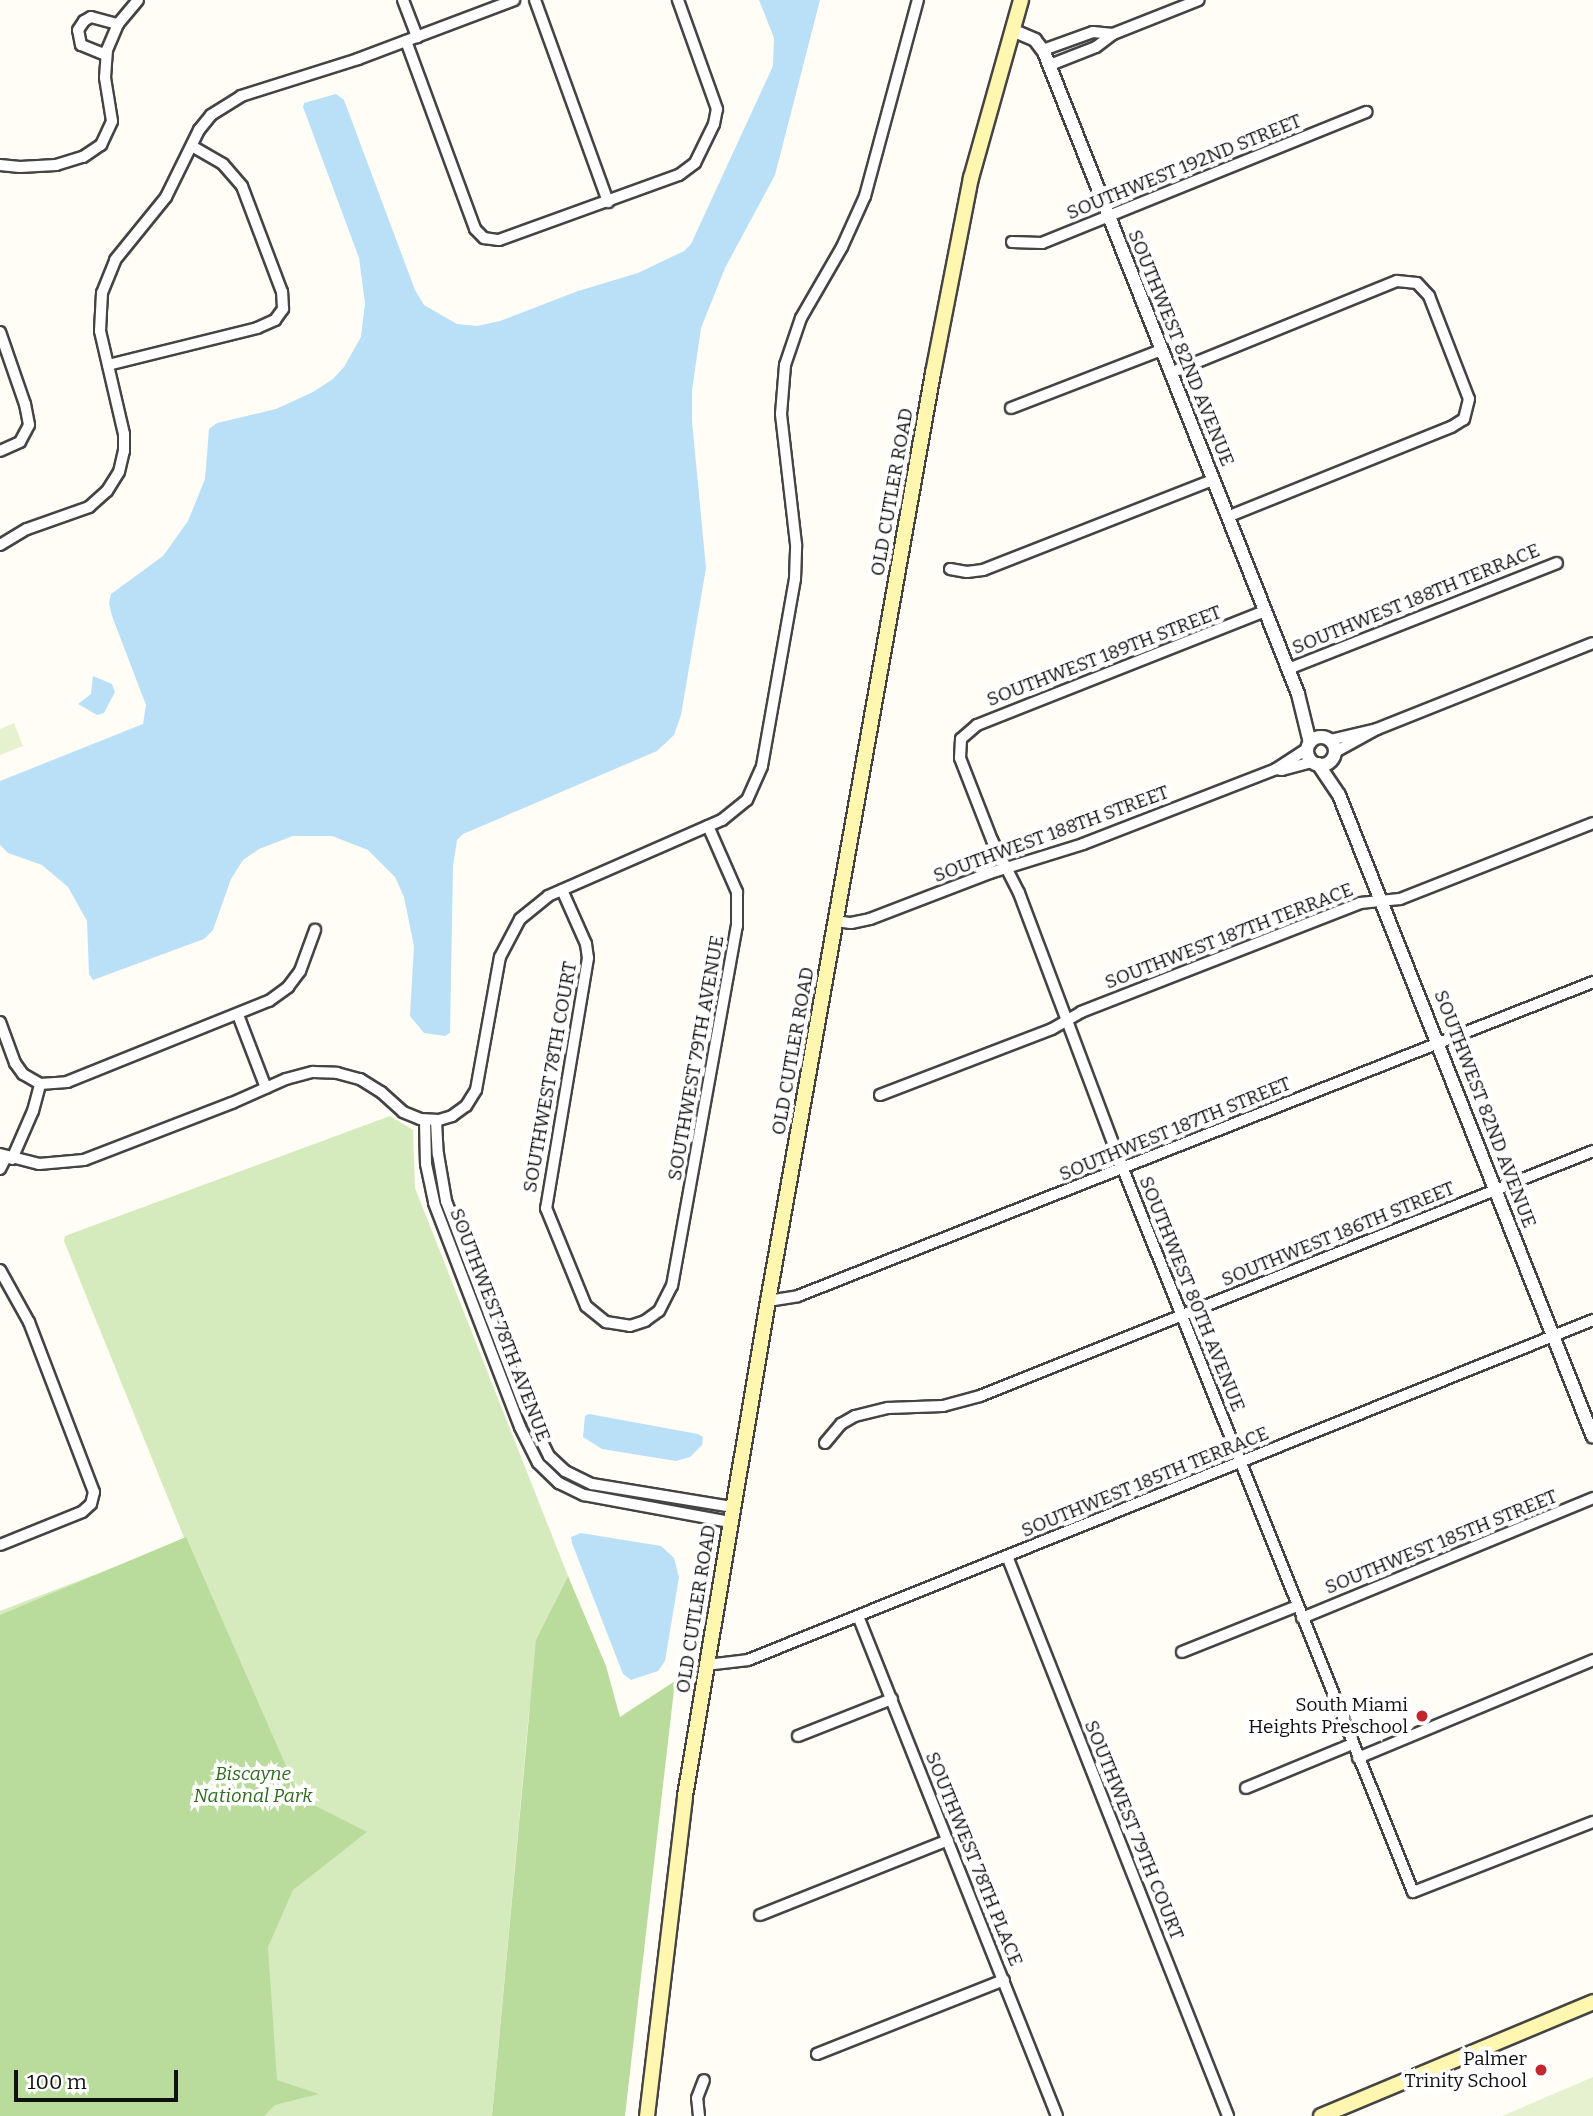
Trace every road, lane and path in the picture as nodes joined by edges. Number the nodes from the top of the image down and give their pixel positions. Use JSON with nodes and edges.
{"nodes":[{"id":1,"x":138,"y":0,"type":"edge"},
{"id":2,"x":403,"y":0,"type":"edge"},
{"id":3,"x":514,"y":0,"type":"edge"},
{"id":4,"x":535,"y":0,"type":"edge"},
{"id":5,"x":678,"y":0,"type":"edge"},
{"id":6,"x":918,"y":0,"type":"edge"},
{"id":7,"x":1020,"y":0,"type":"edge"},
{"id":8,"x":1199,"y":0,"type":"edge"},
{"id":9,"x":118,"y":24,"type":"junction"},
{"id":10,"x":1012,"y":30,"type":"junction"},
{"id":11,"x":1113,"y":34,"type":"junction"},
{"id":12,"x":1082,"y":35,"type":"junction"},
{"id":13,"x":417,"y":37,"type":"junction"},
{"id":14,"x":406,"y":41,"type":"junction"},
{"id":15,"x":1043,"y":50,"type":"junction"},
{"id":16,"x":1088,"y":50,"type":"junction"},
{"id":17,"x":106,"y":55,"type":"junction"},
{"id":18,"x":1049,"y":65,"type":"junction"},
{"id":19,"x":1367,"y":112,"type":"dead end"},
{"id":20,"x":191,"y":146,"type":"junction"},
{"id":21,"x":0,"y":164,"type":"edge"},
{"id":22,"x":608,"y":202,"type":"junction"},
{"id":23,"x":1109,"y":218,"type":"junction"},
{"id":24,"x":1012,"y":242,"type":"dead end"},
{"id":25,"x":0,"y":332,"type":"edge"},
{"id":26,"x":1161,"y":350,"type":"junction"},
{"id":27,"x":108,"y":365,"type":"junction"},
{"id":28,"x":1170,"y":373,"type":"junction"},
{"id":29,"x":1011,"y":408,"type":"dead end"},
{"id":30,"x":0,"y":451,"type":"edge"},
{"id":31,"x":1213,"y":480,"type":"junction"},
{"id":32,"x":1227,"y":517,"type":"junction"},
{"id":33,"x":0,"y":545,"type":"edge"},
{"id":34,"x":1556,"y":563,"type":"dead end"},
{"id":35,"x":950,"y":569,"type":"dead end"},
{"id":36,"x":1265,"y":611,"type":"junction"},
{"id":37,"x":1593,"y":643,"type":"edge"},
{"id":38,"x":1288,"y":669,"type":"junction"},
{"id":39,"x":1323,"y":747,"type":"junction"},
{"id":40,"x":1315,"y":763,"type":"junction"},
{"id":41,"x":1276,"y":769,"type":"junction"},
{"id":42,"x":1339,"y":795,"type":"junction"},
{"id":43,"x":1593,"y":823,"type":"edge"},
{"id":44,"x":708,"y":826,"type":"junction"},
{"id":45,"x":1006,"y":867,"type":"junction"},
{"id":46,"x":562,"y":890,"type":"junction"},
{"id":47,"x":1381,"y":901,"type":"junction"},
{"id":48,"x":836,"y":921,"type":"junction"},
{"id":49,"x":315,"y":930,"type":"dead end"},
{"id":50,"x":1593,"y":982,"type":"edge"},
{"id":51,"x":238,"y":1015,"type":"junction"},
{"id":52,"x":1067,"y":1020,"type":"junction"},
{"id":53,"x":0,"y":1022,"type":"edge"},
{"id":54,"x":1439,"y":1043,"type":"junction"},
{"id":55,"x":40,"y":1084,"type":"junction"},
{"id":56,"x":266,"y":1088,"type":"junction"},
{"id":57,"x":880,"y":1095,"type":"dead end"},
{"id":58,"x":425,"y":1120,"type":"junction"},
{"id":59,"x":436,"y":1121,"type":"junction"},
{"id":60,"x":1593,"y":1151,"type":"edge"},
{"id":61,"x":6,"y":1156,"type":"edge"},
{"id":62,"x":0,"y":1169,"type":"edge"},
{"id":63,"x":1123,"y":1169,"type":"junction"},
{"id":64,"x":1496,"y":1190,"type":"junction"},
{"id":65,"x":0,"y":1270,"type":"edge"},
{"id":66,"x":768,"y":1301,"type":"junction"},
{"id":67,"x":588,"y":1309,"type":"joint"},
{"id":68,"x":1181,"y":1314,"type":"junction"},
{"id":69,"x":1593,"y":1320,"type":"edge"},
{"id":70,"x":1553,"y":1337,"type":"junction"},
{"id":71,"x":517,"y":1378,"type":"junction"},
{"id":72,"x":504,"y":1383,"type":"junction"},
{"id":73,"x":1593,"y":1437,"type":"edge"},
{"id":74,"x":825,"y":1443,"type":"dead end"},
{"id":75,"x":548,"y":1455,"type":"junction"},
{"id":76,"x":1240,"y":1462,"type":"junction"},
{"id":77,"x":538,"y":1463,"type":"junction"},
{"id":78,"x":1593,"y":1499,"type":"edge"},
{"id":79,"x":733,"y":1507,"type":"junction"},
{"id":80,"x":729,"y":1522,"type":"junction"},
{"id":81,"x":0,"y":1545,"type":"edge"},
{"id":82,"x":1007,"y":1556,"type":"junction"},
{"id":83,"x":1297,"y":1606,"type":"junction"},
{"id":84,"x":859,"y":1616,"type":"junction"},
{"id":85,"x":1302,"y":1618,"type":"junction"},
{"id":86,"x":1182,"y":1652,"type":"dead end"},
{"id":87,"x":1593,"y":1660,"type":"edge"},
{"id":88,"x":706,"y":1665,"type":"junction"},
{"id":89,"x":892,"y":1699,"type":"junction"},
{"id":90,"x":798,"y":1736,"type":"dead end"},
{"id":91,"x":1352,"y":1744,"type":"junction"},
{"id":92,"x":1358,"y":1758,"type":"junction"},
{"id":93,"x":1246,"y":1788,"type":"dead end"},
{"id":94,"x":1593,"y":1822,"type":"edge"},
{"id":95,"x":948,"y":1840,"type":"junction"},
{"id":96,"x":760,"y":1915,"type":"dead end"},
{"id":97,"x":1004,"y":1980,"type":"junction"},
{"id":98,"x":1593,"y":2002,"type":"edge"},
{"id":99,"x":817,"y":2054,"type":"dead end"},
{"id":100,"x":704,"y":2080,"type":"dead end"},
{"id":101,"x":647,"y":2116,"type":"edge"},
{"id":102,"x":699,"y":2116,"type":"edge"},
{"id":103,"x":1057,"y":2116,"type":"edge"},
{"id":104,"x":1228,"y":2116,"type":"edge"},
{"id":105,"x":1321,"y":2116,"type":"edge"}],
"edges":[{"from":1,"to":9,"type":"street"},
{"from":2,"to":13,"type":"street"},
{"from":3,"to":13,"type":"street"},
{"from":4,"to":22,"type":"street"},
{"from":5,"to":22,"type":"street"},
{"from":6,"to":44,"type":"street"},
{"from":7,"to":10,"type":"main road","name":"OLD CUTLER ROAD"},
{"from":8,"to":11,"type":"street"},
{"from":9,"to":17,"type":"street"},
{"from":9,"to":17,"type":"street"},
{"from":10,"to":15,"type":"street"},
{"from":10,"to":48,"type":"main road","name":"OLD CUTLER ROAD"},
{"from":11,"to":12,"type":"street"},
{"from":11,"to":16,"type":"street"},
{"from":12,"to":15,"type":"street"},
{"from":12,"to":16,"type":"street"},
{"from":13,"to":14,"type":"street"},
{"from":14,"to":20,"type":"street"},
{"from":14,"to":22,"type":"street"},
{"from":15,"to":18,"type":"street","name":"SOUTHWEST 82ND AVENUE"},
{"from":16,"to":18,"type":"street"},
{"from":17,"to":21,"type":"street"},
{"from":18,"to":23,"type":"street","name":"SOUTHWEST 82ND AVENUE"},
{"from":19,"to":23,"type":"street","name":"SOUTHWEST 192ND STREET"},
{"from":20,"to":27,"type":"street"},
{"from":20,"to":27,"type":"street"},
{"from":23,"to":24,"type":"street","name":"SOUTHWEST 192ND STREET"},
{"from":23,"to":26,"type":"street","name":"SOUTHWEST 82ND AVENUE"},
{"from":25,"to":30,"type":"street"},
{"from":26,"to":28,"type":"street","name":"SOUTHWEST 82ND AVENUE"},
{"from":26,"to":29,"type":"street"},
{"from":27,"to":33,"type":"street"},
{"from":28,"to":31,"type":"street","name":"SOUTHWEST 82ND AVENUE"},
{"from":28,"to":32,"type":"street"},
{"from":31,"to":32,"type":"street","name":"SOUTHWEST 82ND AVENUE"},
{"from":31,"to":35,"type":"street"},
{"from":32,"to":36,"type":"street","name":"SOUTHWEST 82ND AVENUE"},
{"from":34,"to":38,"type":"street","name":"SOUTHWEST 188TH TERRACE"},
{"from":36,"to":38,"type":"street","name":"SOUTHWEST 82ND AVENUE"},
{"from":36,"to":45,"type":"street","name":"SOUTHWEST 189TH STREET"},
{"from":37,"to":39,"type":"street","name":"SOUTHWEST 188TH STREET"},
{"from":38,"to":39,"type":"street","name":"SOUTHWEST 82ND AVENUE"},
{"from":39,"to":40,"type":"street"},
{"from":39,"to":40,"type":"street","name":"SOUTHWEST 82ND AVENUE"},
{"from":39,"to":41,"type":"street","name":"SOUTHWEST 188TH STREET"},
{"from":39,"to":42,"type":"street","name":"SOUTHWEST 82ND AVENUE"},
{"from":40,"to":41,"type":"street","name":"SOUTHWEST 188TH STREET"},
{"from":40,"to":42,"type":"street","name":"SOUTHWEST 82ND AVENUE"},
{"from":41,"to":45,"type":"street","name":"SOUTHWEST 188TH STREET"},
{"from":42,"to":47,"type":"street","name":"SOUTHWEST 82ND AVENUE"},
{"from":43,"to":47,"type":"street","name":"SOUTHWEST 187TH TERRACE"},
{"from":44,"to":46,"type":"street"},
{"from":44,"to":67,"type":"street","name":"SOUTHWEST 79TH AVENUE"},
{"from":45,"to":48,"type":"street","name":"SOUTHWEST 188TH STREET"},
{"from":45,"to":52,"type":"street","name":"SOUTHWEST 80TH AVENUE"},
{"from":46,"to":59,"type":"street"},
{"from":46,"to":67,"type":"street","name":"SOUTHWEST 78TH COURT"},
{"from":47,"to":52,"type":"street","name":"SOUTHWEST 187TH TERRACE"},
{"from":47,"to":54,"type":"street","name":"SOUTHWEST 82ND AVENUE"},
{"from":48,"to":66,"type":"main road","name":"OLD CUTLER ROAD"},
{"from":49,"to":51,"type":"street"},
{"from":50,"to":54,"type":"street","name":"SOUTHWEST 187TH STREET"},
{"from":51,"to":55,"type":"street"},
{"from":51,"to":56,"type":"street"},
{"from":52,"to":57,"type":"street","name":"SOUTHWEST 187TH TERRACE"},
{"from":52,"to":63,"type":"street","name":"SOUTHWEST 80TH AVENUE"},
{"from":53,"to":55,"type":"street"},
{"from":54,"to":63,"type":"street","name":"SOUTHWEST 187TH STREET"},
{"from":54,"to":64,"type":"street","name":"SOUTHWEST 82ND AVENUE"},
{"from":55,"to":61,"type":"street"},
{"from":56,"to":58,"type":"street"},
{"from":56,"to":61,"type":"street"},
{"from":58,"to":59,"type":"street"},
{"from":58,"to":72,"type":"street","name":"SOUTHWEST 78TH AVENUE"},
{"from":59,"to":71,"type":"street","name":"SOUTHWEST 78TH AVENUE"},
{"from":60,"to":64,"type":"street","name":"SOUTHWEST 186TH STREET"},
{"from":61,"to":62,"type":"street"},
{"from":63,"to":66,"type":"street","name":"SOUTHWEST 187TH STREET"},
{"from":63,"to":68,"type":"street","name":"SOUTHWEST 80TH AVENUE"},
{"from":64,"to":68,"type":"street","name":"SOUTHWEST 186TH STREET"},
{"from":64,"to":70,"type":"street","name":"SOUTHWEST 82ND AVENUE"},
{"from":65,"to":81,"type":"street"},
{"from":66,"to":79,"type":"main road","name":"OLD CUTLER ROAD"},
{"from":68,"to":74,"type":"street","name":"SOUTHWEST 186TH STREET"},
{"from":68,"to":76,"type":"street","name":"SOUTHWEST 80TH AVENUE"},
{"from":69,"to":70,"type":"street","name":"SOUTHWEST 185TH TERRACE"},
{"from":70,"to":73,"type":"street","name":"SOUTHWEST 82ND AVENUE"},
{"from":70,"to":76,"type":"street","name":"SOUTHWEST 185TH TERRACE"},
{"from":71,"to":72,"type":"street"},
{"from":71,"to":75,"type":"street","name":"SOUTHWEST 78TH AVENUE"},
{"from":72,"to":77,"type":"street","name":"SOUTHWEST 78TH AVENUE"},
{"from":75,"to":77,"type":"street"},
{"from":75,"to":79,"type":"street","name":"SOUTHWEST 78TH AVENUE"},
{"from":76,"to":82,"type":"street","name":"SOUTHWEST 185TH TERRACE"},
{"from":76,"to":83,"type":"street","name":"SOUTHWEST 80TH AVENUE"},
{"from":77,"to":80,"type":"street","name":"SOUTHWEST 78TH AVENUE"},
{"from":78,"to":85,"type":"street","name":"SOUTHWEST 185TH STREET"},
{"from":79,"to":80,"type":"main road","name":"OLD CUTLER ROAD"},
{"from":80,"to":88,"type":"main road","name":"OLD CUTLER ROAD"},
{"from":82,"to":84,"type":"street","name":"SOUTHWEST 185TH TERRACE"},
{"from":82,"to":104,"type":"street","name":"SOUTHWEST 79TH COURT"},
{"from":83,"to":85,"type":"street","name":"SOUTHWEST 80TH AVENUE"},
{"from":83,"to":86,"type":"street"},
{"from":84,"to":88,"type":"street","name":"SOUTHWEST 185TH TERRACE"},
{"from":84,"to":89,"type":"street","name":"SOUTHWEST 78TH PLACE"},
{"from":85,"to":91,"type":"street","name":"SOUTHWEST 80TH AVENUE"},
{"from":87,"to":92,"type":"street"},
{"from":88,"to":101,"type":"main road","name":"OLD CUTLER ROAD"},
{"from":89,"to":90,"type":"street"},
{"from":89,"to":95,"type":"street","name":"SOUTHWEST 78TH PLACE"},
{"from":91,"to":92,"type":"street","name":"SOUTHWEST 80TH AVENUE"},
{"from":91,"to":93,"type":"street"},
{"from":92,"to":94,"type":"street","name":"SOUTHWEST 80TH AVENUE"},
{"from":95,"to":96,"type":"street"},
{"from":95,"to":97,"type":"street","name":"SOUTHWEST 78TH PLACE"},
{"from":97,"to":99,"type":"street"},
{"from":97,"to":103,"type":"street","name":"SOUTHWEST 78TH PLACE"},
{"from":98,"to":105,"type":"main road"},
{"from":100,"to":102,"type":"street"}]}
